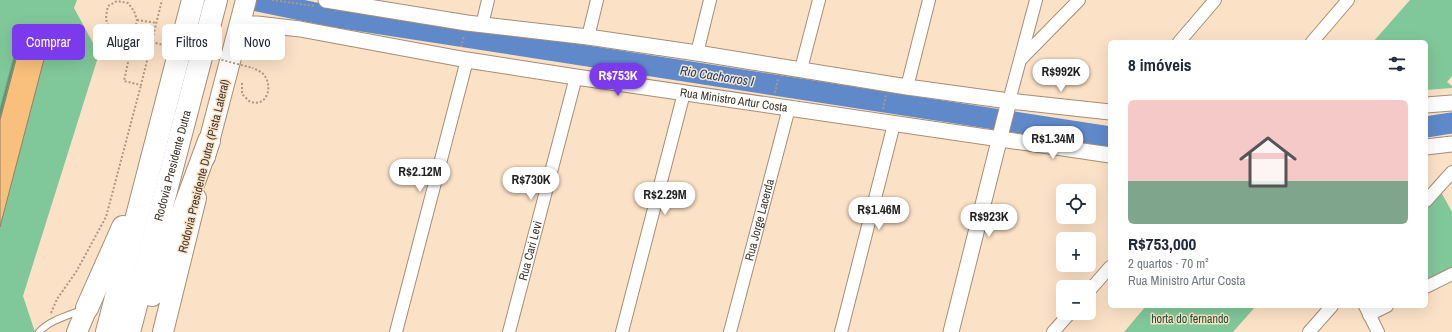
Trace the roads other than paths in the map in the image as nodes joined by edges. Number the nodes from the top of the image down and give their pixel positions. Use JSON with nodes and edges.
{"nodes":[{"id":1,"x":216,"y":0,"type":"edge"},
{"id":2,"x":326,"y":0,"type":"edge"},
{"id":3,"x":488,"y":0,"type":"edge"},
{"id":4,"x":598,"y":0,"type":"edge"},
{"id":5,"x":710,"y":0,"type":"edge"},
{"id":6,"x":819,"y":0,"type":"edge"},
{"id":7,"x":929,"y":0,"type":"edge"},
{"id":8,"x":1036,"y":0,"type":"edge"},
{"id":9,"x":1079,"y":0,"type":"edge"},
{"id":10,"x":1215,"y":0,"type":"edge"},
{"id":11,"x":1348,"y":0,"type":"edge"},
{"id":12,"x":191,"y":10,"type":"edge"},
{"id":13,"x":243,"y":13,"type":"edge"},
{"id":14,"x":482,"y":24,"type":"junction"},
{"id":15,"x":588,"y":37,"type":"junction"},
{"id":16,"x":1181,"y":40,"type":"edge"},
{"id":17,"x":1314,"y":40,"type":"edge"},
{"id":18,"x":697,"y":53,"type":"junction"},
{"id":19,"x":464,"y":55,"type":"junction"},
{"id":20,"x":1020,"y":60,"type":"junction"},
{"id":21,"x":801,"y":69,"type":"junction"},
{"id":22,"x":576,"y":77,"type":"junction"},
{"id":23,"x":907,"y":87,"type":"junction"},
{"id":24,"x":684,"y":93,"type":"junction"},
{"id":25,"x":1452,"y":104,"type":"edge"},
{"id":26,"x":1428,"y":105,"type":"edge"},
{"id":27,"x":1008,"y":106,"type":"junction"},
{"id":28,"x":789,"y":108,"type":"junction"},
{"id":29,"x":1108,"y":112,"type":"edge"},
{"id":30,"x":894,"y":124,"type":"junction"},
{"id":31,"x":1001,"y":134,"type":"junction"},
{"id":32,"x":209,"y":141,"type":"junction"},
{"id":33,"x":1452,"y":144,"type":"edge"},
{"id":34,"x":1428,"y":147,"type":"edge"},
{"id":35,"x":1108,"y":154,"type":"edge"},
{"id":36,"x":1452,"y":172,"type":"edge"},
{"id":37,"x":149,"y":173,"type":"junction"},
{"id":38,"x":1428,"y":199,"type":"edge"},
{"id":39,"x":1108,"y":269,"type":"edge"},
{"id":40,"x":1452,"y":274,"type":"edge"},
{"id":41,"x":1096,"y":283,"type":"edge"},
{"id":42,"x":1428,"y":286,"type":"edge"},
{"id":43,"x":87,"y":308,"type":"junction"},
{"id":44,"x":1330,"y":308,"type":"edge"},
{"id":45,"x":1377,"y":308,"type":"edge"},
{"id":46,"x":1367,"y":310,"type":"edge"},
{"id":47,"x":1064,"y":320,"type":"edge"},
{"id":48,"x":165,"y":330,"type":"edge"},
{"id":49,"x":39,"y":332,"type":"edge"},
{"id":50,"x":77,"y":332,"type":"edge"},
{"id":51,"x":107,"y":332,"type":"edge"},
{"id":52,"x":129,"y":332,"type":"edge"},
{"id":53,"x":138,"y":332,"type":"edge"},
{"id":54,"x":396,"y":332,"type":"edge"},
{"id":55,"x":509,"y":332,"type":"edge"},
{"id":56,"x":622,"y":332,"type":"edge"},
{"id":57,"x":730,"y":332,"type":"edge"},
{"id":58,"x":841,"y":332,"type":"edge"},
{"id":59,"x":951,"y":332,"type":"edge"},
{"id":60,"x":1053,"y":332,"type":"edge"},
{"id":61,"x":1309,"y":332,"type":"edge"},
{"id":62,"x":1378,"y":332,"type":"edge"}],
"edges":[{"from":1,"to":52,"type":"highway","name":"Rodovia Presidente Dutra"},
{"from":2,"to":14,"type":"street"},
{"from":3,"to":14,"type":"street"},
{"from":4,"to":15,"type":"street"},
{"from":5,"to":18,"type":"street"},
{"from":6,"to":21,"type":"street"},
{"from":7,"to":23,"type":"street"},
{"from":8,"to":20,"type":"street"},
{"from":9,"to":20,"type":"street"},
{"from":10,"to":16,"type":"street"},
{"from":11,"to":17,"type":"street"},
{"from":12,"to":37,"type":"highway","name":"Rodovia Presidente Dutra"},
{"from":13,"to":19,"type":"street","name":"Rua Ministro Artur Costa"},
{"from":13,"to":32,"type":"highway","name":"Rodovia Presidente Dutra (Pista Lateral)"},
{"from":14,"to":15,"type":"street"},
{"from":15,"to":18,"type":"street"},
{"from":18,"to":21,"type":"street"},
{"from":19,"to":22,"type":"street","name":"Rua Ministro Artur Costa"},
{"from":19,"to":54,"type":"street"},
{"from":20,"to":27,"type":"street"},
{"from":21,"to":23,"type":"street"},
{"from":22,"to":24,"type":"street","name":"Rua Ministro Artur Costa"},
{"from":22,"to":55,"type":"street","name":"Rua Cari Levi"},
{"from":23,"to":27,"type":"street"},
{"from":24,"to":28,"type":"street","name":"Rua Ministro Artur Costa"},
{"from":24,"to":56,"type":"street"},
{"from":25,"to":26,"type":"street"},
{"from":27,"to":29,"type":"street"},
{"from":27,"to":31,"type":"street"},
{"from":28,"to":30,"type":"street","name":"Rua Ministro Artur Costa"},
{"from":28,"to":57,"type":"street","name":"Rua Jorge Lacerda"},
{"from":30,"to":31,"type":"street","name":"Rua Ministro Artur Costa"},
{"from":30,"to":58,"type":"street"},
{"from":31,"to":35,"type":"street","name":"Rua Ministro Artur Costa"},
{"from":31,"to":59,"type":"street"},
{"from":32,"to":48,"type":"highway","name":"Rodovia Presidente Dutra (Pista Lateral)"},
{"from":32,"to":53,"type":"highway"},
{"from":33,"to":34,"type":"street"},
{"from":36,"to":38,"type":"street"},
{"from":37,"to":43,"type":"highway"},
{"from":37,"to":51,"type":"highway","name":"Rodovia Presidente Dutra"},
{"from":39,"to":41,"type":"street"},
{"from":40,"to":42,"type":"street"},
{"from":43,"to":49,"type":"lane"},
{"from":43,"to":50,"type":"highway"},
{"from":44,"to":61,"type":"street"},
{"from":45,"to":46,"type":"street"},
{"from":46,"to":62,"type":"street"},
{"from":47,"to":60,"type":"street"}]}
